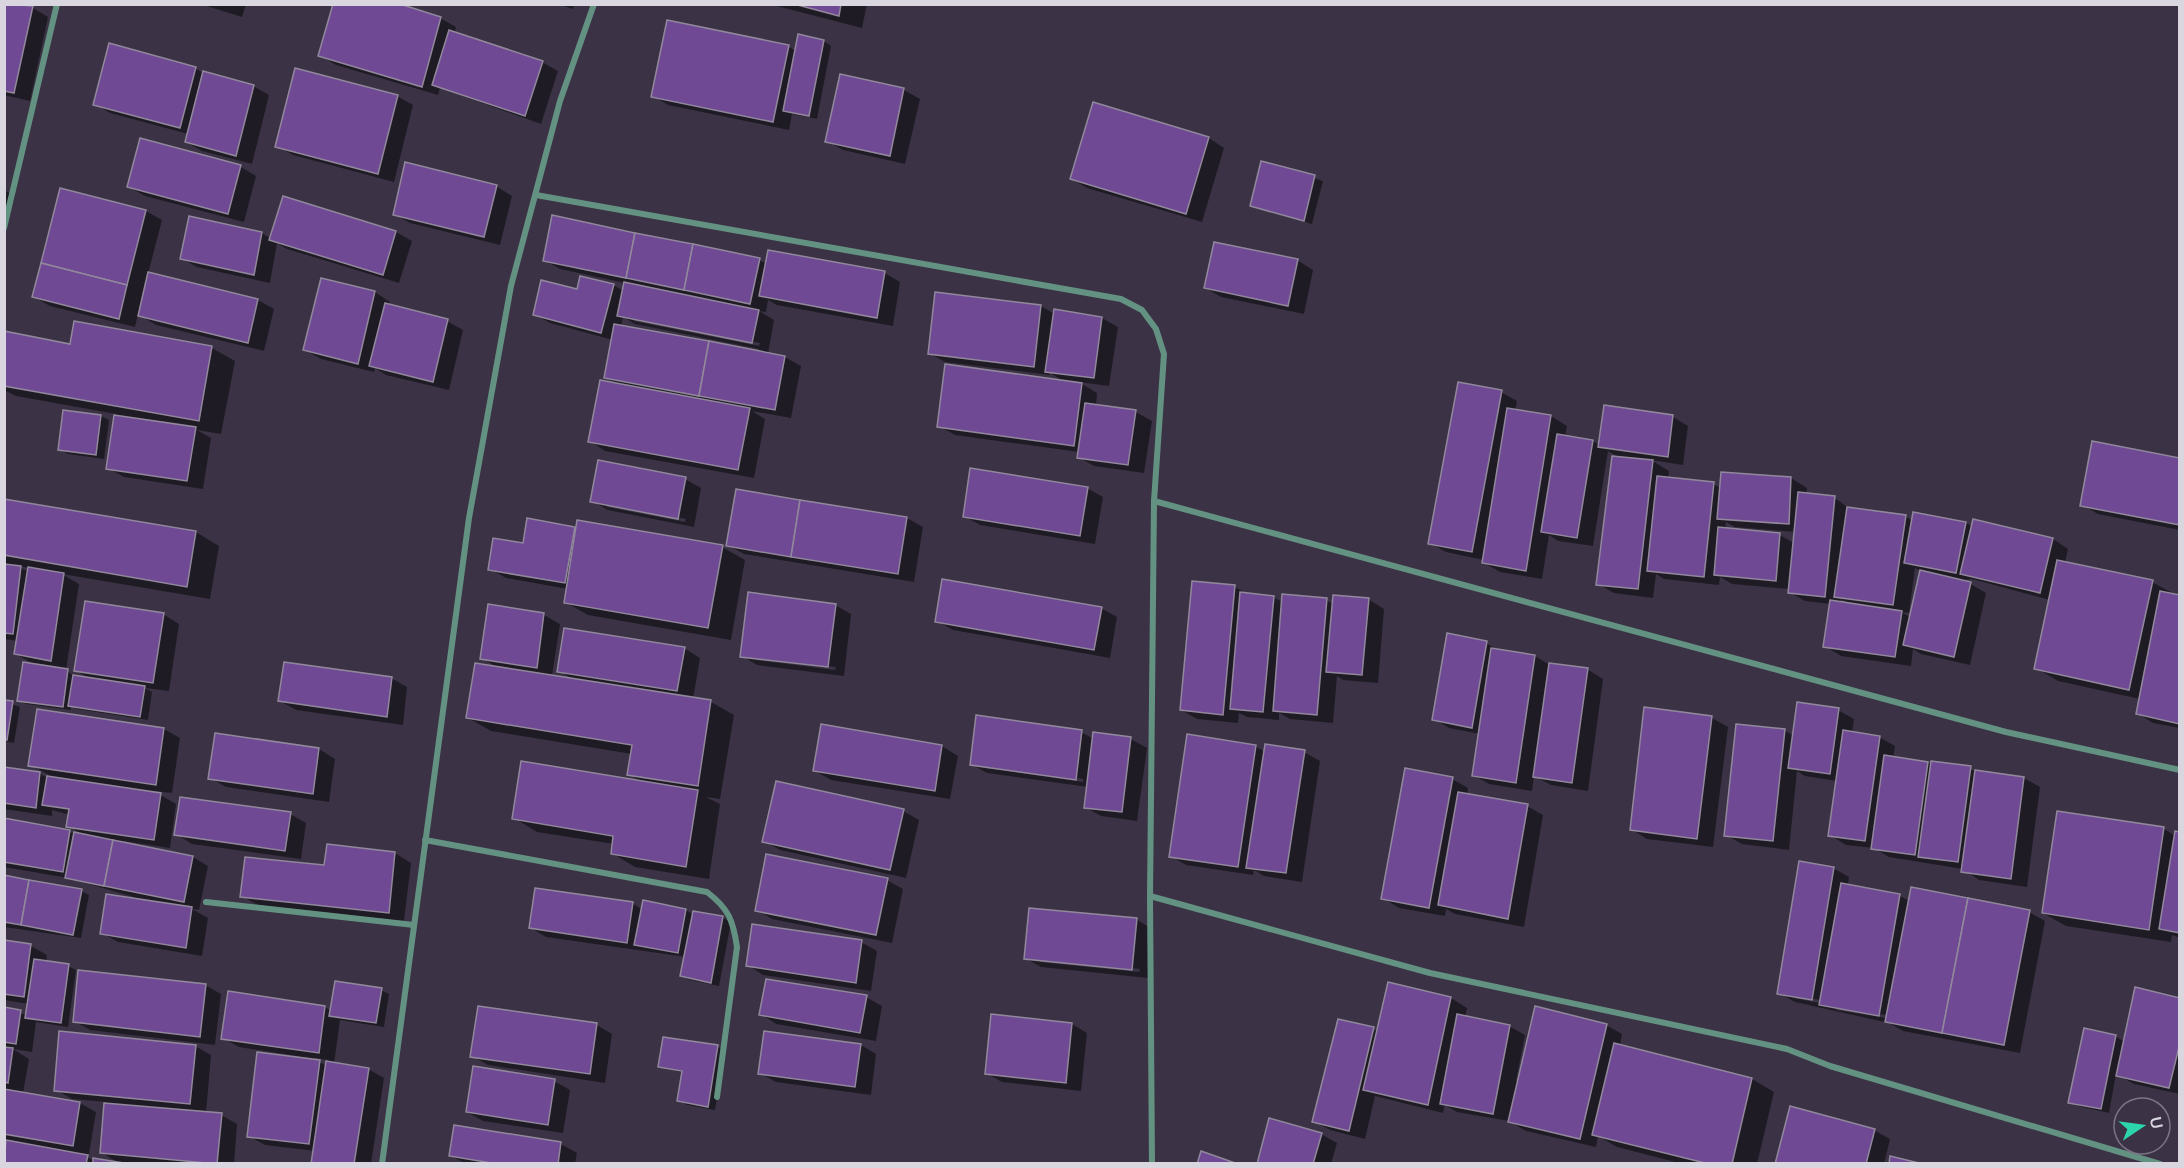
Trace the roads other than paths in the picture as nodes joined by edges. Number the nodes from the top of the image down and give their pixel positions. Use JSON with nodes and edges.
{"nodes":[{"id":1,"x":57,"y":4,"type":"edge"},
{"id":2,"x":594,"y":4,"type":"edge"},
{"id":3,"x":536,"y":195,"type":"junction"},
{"id":4,"x":4,"y":228,"type":"edge"},
{"id":5,"x":1154,"y":501,"type":"junction"},
{"id":6,"x":2180,"y":770,"type":"edge"},
{"id":7,"x":425,"y":840,"type":"junction"},
{"id":8,"x":1150,"y":896,"type":"junction"},
{"id":9,"x":206,"y":902,"type":"dead end"},
{"id":10,"x":414,"y":925,"type":"junction"},
{"id":11,"x":717,"y":1097,"type":"dead end"},
{"id":12,"x":382,"y":1164,"type":"edge"},
{"id":13,"x":1152,"y":1164,"type":"edge"},
{"id":14,"x":2160,"y":1164,"type":"edge"}],
"edges":[{"from":1,"to":4,"type":"street"},
{"from":2,"to":3,"type":"street"},
{"from":3,"to":5,"type":"street"},
{"from":3,"to":7,"type":"street"},
{"from":5,"to":6,"type":"street"},
{"from":5,"to":8,"type":"street"},
{"from":7,"to":10,"type":"street"},
{"from":7,"to":11,"type":"street"},
{"from":8,"to":13,"type":"street"},
{"from":8,"to":14,"type":"street"},
{"from":9,"to":10,"type":"street"},
{"from":10,"to":12,"type":"street"}]}
